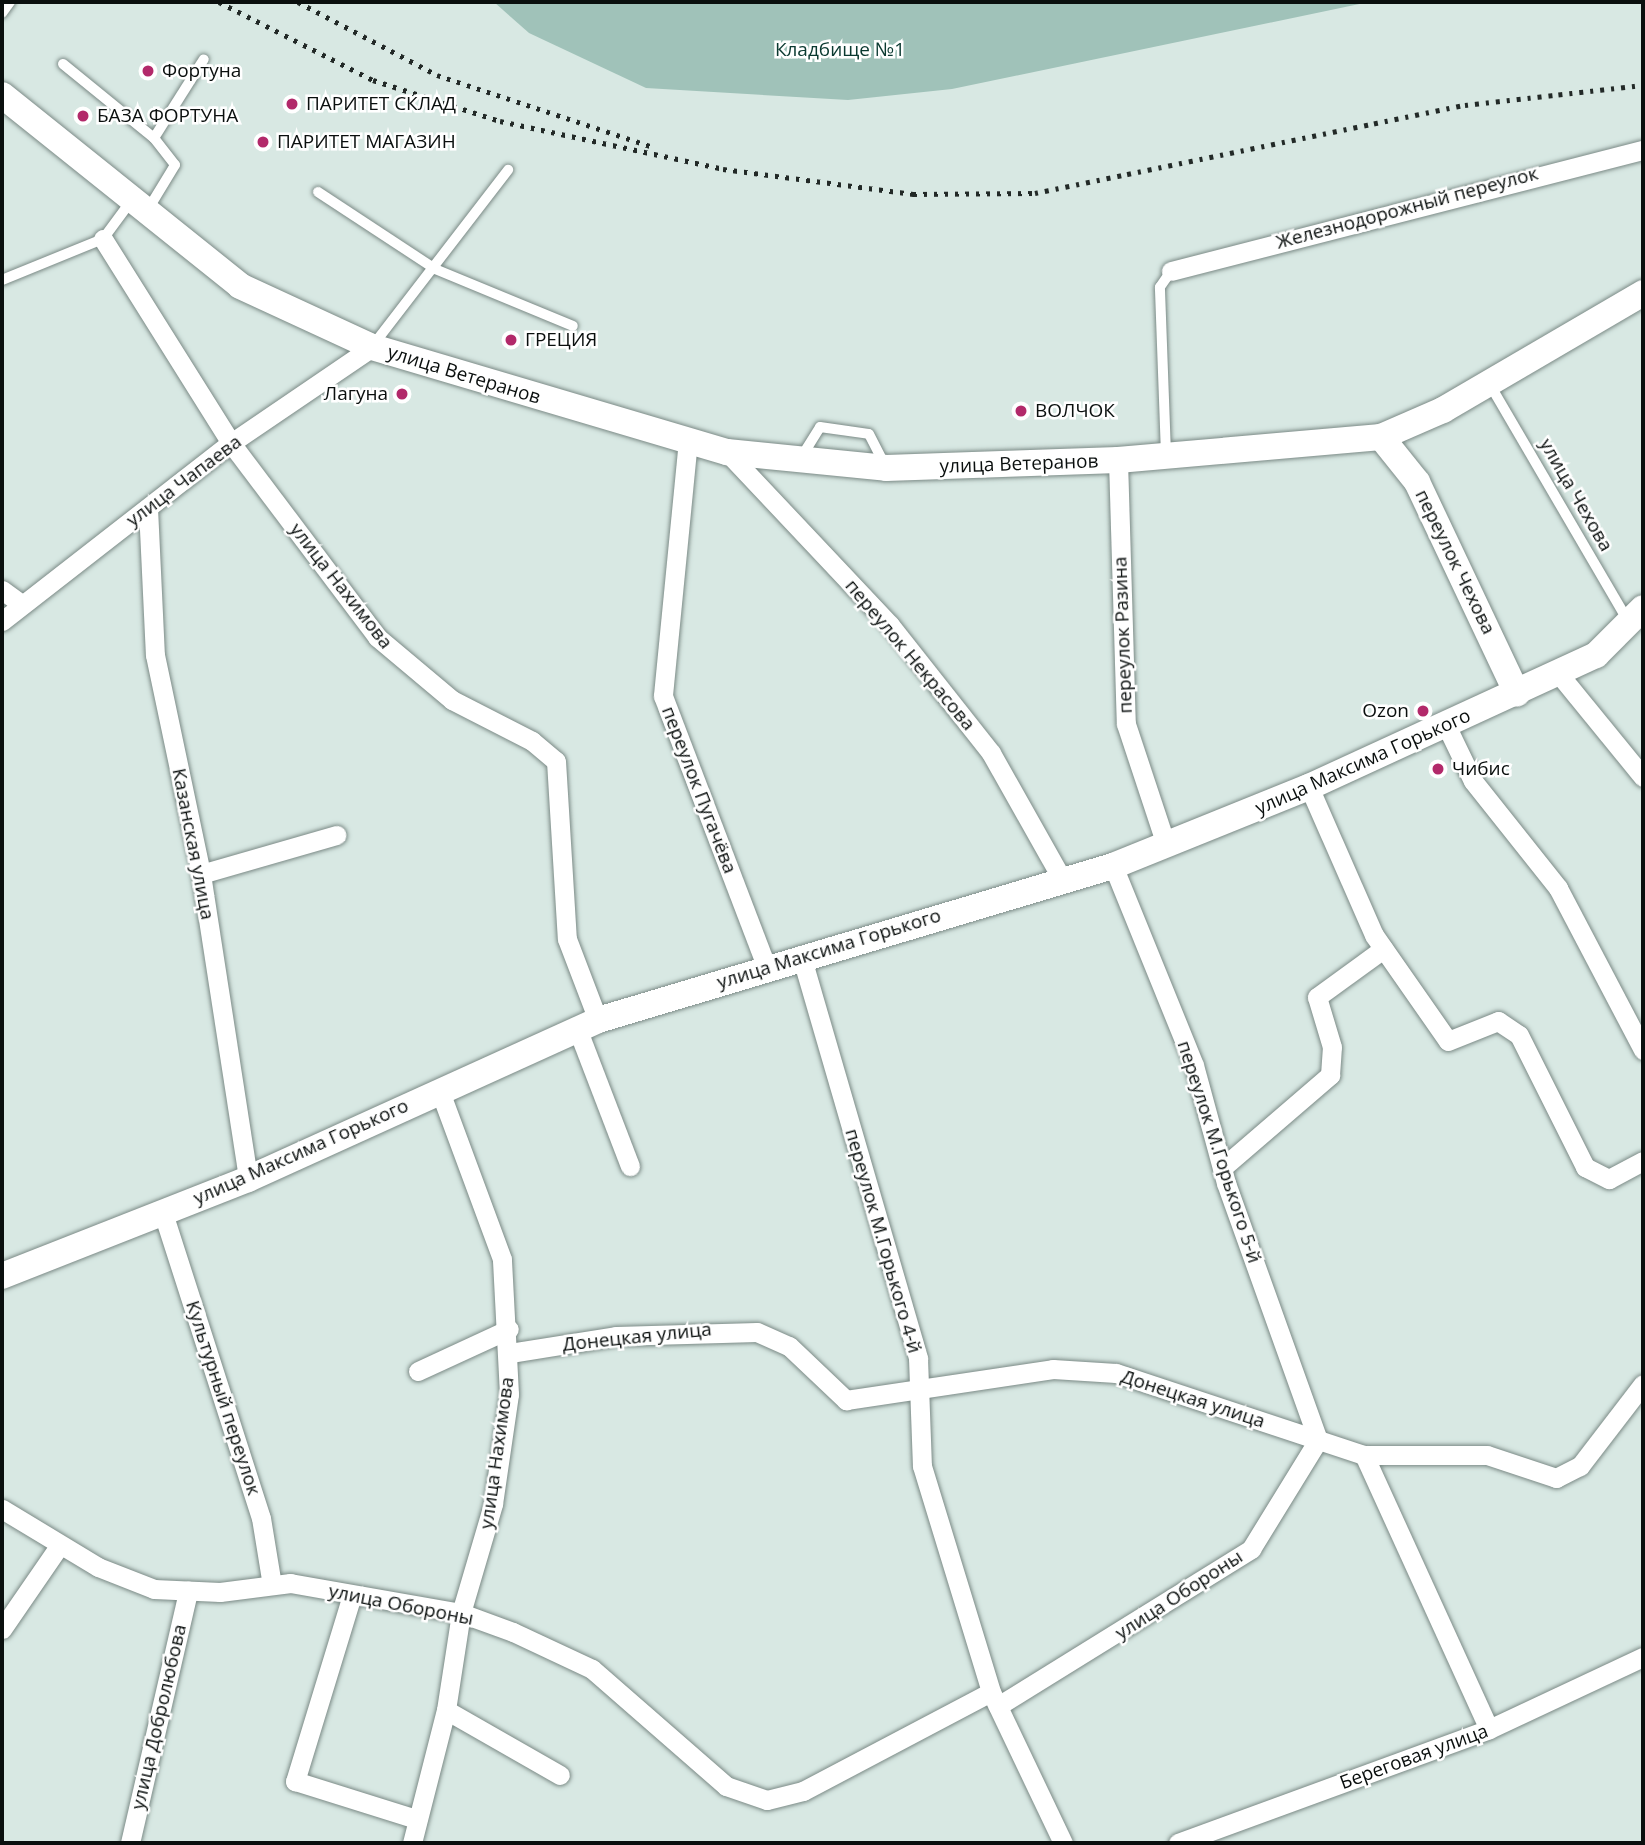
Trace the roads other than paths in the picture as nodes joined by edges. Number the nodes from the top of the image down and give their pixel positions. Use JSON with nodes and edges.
{"nodes":[{"id":1,"x":10,"y":2,"type":"edge"},
{"id":2,"x":2,"y":13,"type":"edge"},
{"id":3,"x":204,"y":59,"type":"dead end"},
{"id":4,"x":63,"y":64,"type":"dead end"},
{"id":5,"x":2,"y":95,"type":"edge"},
{"id":6,"x":154,"y":138,"type":"junction"},
{"id":7,"x":1643,"y":150,"type":"edge"},
{"id":8,"x":508,"y":170,"type":"dead end"},
{"id":9,"x":318,"y":192,"type":"dead end"},
{"id":10,"x":140,"y":205,"type":"junction"},
{"id":11,"x":103,"y":239,"type":"junction"},
{"id":12,"x":435,"y":269,"type":"junction"},
{"id":13,"x":1171,"y":271,"type":"joint"},
{"id":14,"x":2,"y":280,"type":"edge"},
{"id":15,"x":1643,"y":293,"type":"edge"},
{"id":16,"x":573,"y":326,"type":"dead end"},
{"id":17,"x":372,"y":347,"type":"junction"},
{"id":18,"x":1489,"y":383,"type":"junction"},
{"id":19,"x":1381,"y":437,"type":"junction"},
{"id":20,"x":688,"y":440,"type":"junction"},
{"id":21,"x":232,"y":443,"type":"junction"},
{"id":22,"x":727,"y":452,"type":"junction"},
{"id":23,"x":1166,"y":455,"type":"junction"},
{"id":24,"x":1118,"y":460,"type":"junction"},
{"id":25,"x":148,"y":508,"type":"junction"},
{"id":26,"x":2,"y":590,"type":"edge"},
{"id":27,"x":20,"y":603,"type":"junction"},
{"id":28,"x":1639,"y":618,"type":"edge"},
{"id":29,"x":2,"y":621,"type":"edge"},
{"id":30,"x":1559,"y":674,"type":"junction"},
{"id":31,"x":1517,"y":694,"type":"junction"},
{"id":32,"x":1446,"y":725,"type":"junction"},
{"id":33,"x":1643,"y":777,"type":"edge"},
{"id":34,"x":1309,"y":787,"type":"junction"},
{"id":35,"x":336,"y":835,"type":"dead end"},
{"id":36,"x":1166,"y":845,"type":"junction"},
{"id":37,"x":1113,"y":866,"type":"junction"},
{"id":38,"x":201,"y":874,"type":"junction"},
{"id":39,"x":1063,"y":881,"type":"junction"},
{"id":40,"x":1383,"y":949,"type":"junction"},
{"id":41,"x":801,"y":955,"type":"junction"},
{"id":42,"x":765,"y":966,"type":"junction"},
{"id":43,"x":587,"y":1024,"type":"junction"},
{"id":44,"x":1643,"y":1050,"type":"edge"},
{"id":45,"x":439,"y":1089,"type":"junction"},
{"id":46,"x":1643,"y":1161,"type":"edge"},
{"id":47,"x":630,"y":1166,"type":"dead end"},
{"id":48,"x":1222,"y":1168,"type":"junction"},
{"id":49,"x":248,"y":1179,"type":"junction"},
{"id":50,"x":163,"y":1213,"type":"junction"},
{"id":51,"x":2,"y":1276,"type":"edge"},
{"id":52,"x":509,"y":1329,"type":"junction"},
{"id":53,"x":510,"y":1353,"type":"junction"},
{"id":54,"x":418,"y":1371,"type":"dead end"},
{"id":55,"x":1643,"y":1384,"type":"edge"},
{"id":56,"x":916,"y":1390,"type":"junction"},
{"id":57,"x":1318,"y":1440,"type":"junction"},
{"id":58,"x":1364,"y":1455,"type":"junction"},
{"id":59,"x":2,"y":1509,"type":"edge"},
{"id":60,"x":59,"y":1546,"type":"junction"},
{"id":61,"x":272,"y":1585,"type":"junction"},
{"id":62,"x":188,"y":1591,"type":"junction"},
{"id":63,"x":352,"y":1595,"type":"junction"},
{"id":64,"x":461,"y":1613,"type":"junction"},
{"id":65,"x":2,"y":1629,"type":"edge"},
{"id":66,"x":1643,"y":1657,"type":"edge"},
{"id":67,"x":995,"y":1699,"type":"junction"},
{"id":68,"x":446,"y":1710,"type":"junction"},
{"id":69,"x":1489,"y":1730,"type":"junction"},
{"id":70,"x":560,"y":1775,"type":"dead end"},
{"id":71,"x":416,"y":1819,"type":"junction"},
{"id":72,"x":130,"y":1843,"type":"edge"},
{"id":73,"x":412,"y":1843,"type":"edge"},
{"id":74,"x":1063,"y":1843,"type":"edge"},
{"id":75,"x":1178,"y":1843,"type":"edge"}],
"edges":[{"from":1,"to":2,"type":"lane"},
{"from":3,"to":6,"type":"lane"},
{"from":4,"to":6,"type":"lane"},
{"from":5,"to":10,"type":"street","name":"улица Ветеранов"},
{"from":6,"to":10,"type":"lane"},
{"from":7,"to":13,"type":"street","name":"Железнодорожный переулок"},
{"from":8,"to":12,"type":"lane"},
{"from":9,"to":12,"type":"lane"},
{"from":10,"to":11,"type":"lane"},
{"from":10,"to":17,"type":"street","name":"улица Ветеранов"},
{"from":11,"to":14,"type":"lane"},
{"from":11,"to":21,"type":"street","name":"улица Нахимова"},
{"from":12,"to":16,"type":"lane"},
{"from":12,"to":17,"type":"lane"},
{"from":13,"to":23,"type":"lane"},
{"from":15,"to":18,"type":"street","name":"улица Ветеранов"},
{"from":17,"to":20,"type":"street","name":"улица Ветеранов"},
{"from":17,"to":21,"type":"street","name":"улица Чапаева"},
{"from":18,"to":19,"type":"street","name":"улица Ветеранов"},
{"from":18,"to":28,"type":"lane","name":"улица Чехова"},
{"from":19,"to":23,"type":"street","name":"улица Ветеранов"},
{"from":19,"to":31,"type":"street","name":"переулок Чехова"},
{"from":20,"to":22,"type":"street","name":"улица Ветеранов"},
{"from":20,"to":42,"type":"street","name":"переулок Пугачёва"},
{"from":21,"to":25,"type":"street","name":"улица Чапаева"},
{"from":21,"to":43,"type":"street","name":"улица Нахимова"},
{"from":22,"to":24,"type":"street","name":"улица Ветеранов"},
{"from":22,"to":39,"type":"street","name":"переулок Некрасова"},
{"from":23,"to":24,"type":"street","name":"улица Ветеранов"},
{"from":24,"to":36,"type":"street","name":"переулок Разина"},
{"from":25,"to":27,"type":"street","name":"улица Чапаева"},
{"from":25,"to":38,"type":"street","name":"Казанская улица"},
{"from":26,"to":27,"type":"street"},
{"from":27,"to":29,"type":"street","name":"улица Чапаева"},
{"from":28,"to":30,"type":"street","name":"улица Максима Горького"},
{"from":30,"to":31,"type":"street","name":"улица Максима Горького"},
{"from":30,"to":33,"type":"street"},
{"from":31,"to":32,"type":"street","name":"улица Максима Горького"},
{"from":32,"to":34,"type":"street","name":"улица Максима Горького"},
{"from":32,"to":44,"type":"street"},
{"from":34,"to":36,"type":"street","name":"улица Максима Горького"},
{"from":34,"to":40,"type":"street"},
{"from":35,"to":38,"type":"street"},
{"from":36,"to":37,"type":"street","name":"улица Максима Горького"},
{"from":37,"to":39,"type":"street","name":"улица Максима Горького"},
{"from":37,"to":48,"type":"street","name":"переулок М.Горького 5-й"},
{"from":38,"to":49,"type":"street","name":"Казанская улица"},
{"from":39,"to":41,"type":"street","name":"улица Максима Горького"},
{"from":40,"to":46,"type":"street"},
{"from":40,"to":48,"type":"street"},
{"from":41,"to":42,"type":"street","name":"улица Максима Горького"},
{"from":41,"to":56,"type":"street","name":"переулок М.Горького 4-й"},
{"from":42,"to":43,"type":"street","name":"улица Максима Горького"},
{"from":43,"to":45,"type":"street","name":"улица Максима Горького"},
{"from":43,"to":47,"type":"street"},
{"from":45,"to":49,"type":"street","name":"улица Максима Горького"},
{"from":45,"to":52,"type":"street","name":"улица Нахимова"},
{"from":48,"to":57,"type":"street","name":"переулок М.Горького 5-й"},
{"from":49,"to":50,"type":"street","name":"улица Максима Горького"},
{"from":50,"to":51,"type":"street","name":"улица Максима Горького"},
{"from":50,"to":61,"type":"street","name":"Культурный переулок"},
{"from":52,"to":53,"type":"street","name":"улица Нахимова"},
{"from":52,"to":54,"type":"street"},
{"from":53,"to":56,"type":"street","name":"Донецкая улица"},
{"from":53,"to":64,"type":"street","name":"улица Нахимова"},
{"from":55,"to":58,"type":"street","name":"Донецкая улица"},
{"from":56,"to":57,"type":"street","name":"Донецкая улица"},
{"from":56,"to":67,"type":"street","name":"переулок М.Горького 4-й"},
{"from":57,"to":58,"type":"street","name":"Донецкая улица"},
{"from":57,"to":67,"type":"street","name":"улица Обороны"},
{"from":58,"to":69,"type":"street"},
{"from":59,"to":60,"type":"street","name":"улица Обороны"},
{"from":60,"to":62,"type":"street","name":"улица Обороны"},
{"from":60,"to":65,"type":"street"},
{"from":61,"to":62,"type":"street","name":"улица Обороны"},
{"from":61,"to":63,"type":"street","name":"улица Обороны"},
{"from":62,"to":72,"type":"street","name":"улица Добролюбова"},
{"from":63,"to":64,"type":"street","name":"улица Обороны"},
{"from":63,"to":71,"type":"street"},
{"from":64,"to":67,"type":"street","name":"улица Обороны"},
{"from":64,"to":68,"type":"street","name":"улица Нахимова"},
{"from":66,"to":69,"type":"street","name":"Береговая улица"},
{"from":67,"to":74,"type":"street","name":"переулок М.Горького 4-й"},
{"from":68,"to":70,"type":"street"},
{"from":68,"to":71,"type":"street","name":"улица Нахимова"},
{"from":69,"to":75,"type":"street","name":"Береговая улица"},
{"from":71,"to":73,"type":"street","name":"улица Нахимова"}]}
